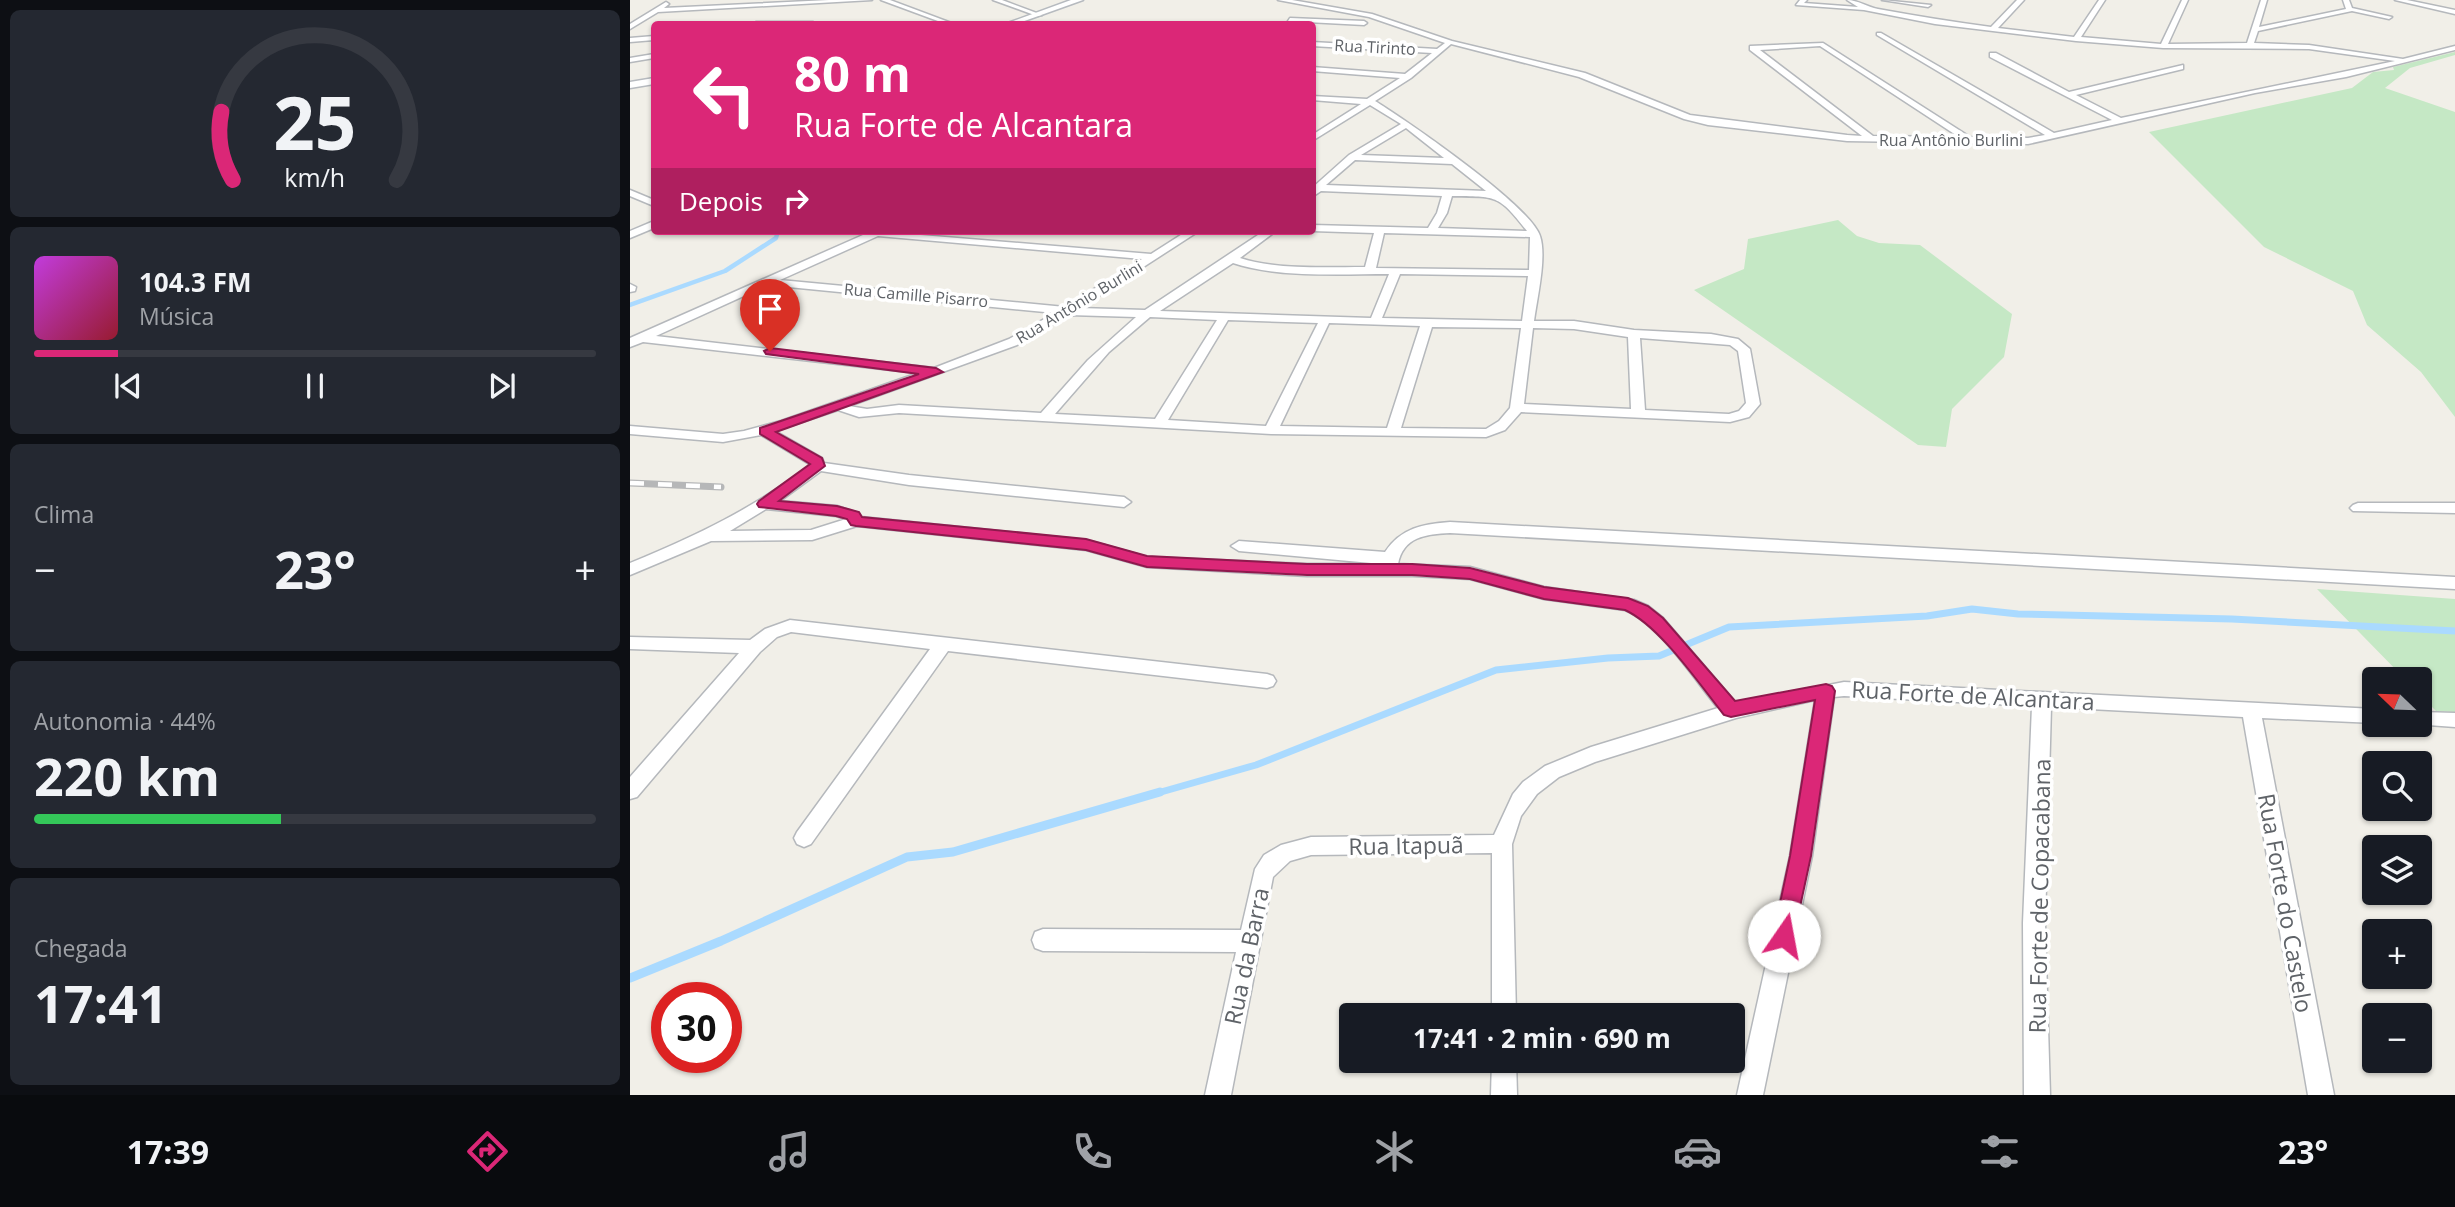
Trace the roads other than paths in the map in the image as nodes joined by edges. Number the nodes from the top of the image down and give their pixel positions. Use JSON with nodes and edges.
{"nodes":[{"id":1,"x":659,"y":0,"type":"edge"},
{"id":2,"x":869,"y":0,"type":"edge"},
{"id":3,"x":884,"y":0,"type":"edge"},
{"id":4,"x":996,"y":0,"type":"edge"},
{"id":5,"x":1079,"y":0,"type":"edge"},
{"id":6,"x":1281,"y":0,"type":"edge"},
{"id":7,"x":1804,"y":0,"type":"edge"},
{"id":8,"x":1850,"y":0,"type":"edge"},
{"id":9,"x":1885,"y":0,"type":"edge"},
{"id":10,"x":2021,"y":0,"type":"edge"},
{"id":11,"x":2102,"y":0,"type":"edge"},
{"id":12,"x":2185,"y":0,"type":"edge"},
{"id":13,"x":2264,"y":0,"type":"edge"},
{"id":14,"x":2346,"y":0,"type":"edge"},
{"id":15,"x":2398,"y":0,"type":"edge"},
{"id":16,"x":798,"y":2,"type":"edge"},
{"id":17,"x":816,"y":3,"type":"junction"},
{"id":18,"x":1309,"y":5,"type":"junction"},
{"id":19,"x":1928,"y":5,"type":"dead end"},
{"id":20,"x":1867,"y":9,"type":"junction"},
{"id":21,"x":2350,"y":9,"type":"junction"},
{"id":22,"x":659,"y":10,"type":"junction"},
{"id":23,"x":808,"y":10,"type":"dead end"},
{"id":24,"x":2455,"y":12,"type":"edge"},
{"id":25,"x":1039,"y":15,"type":"junction"},
{"id":26,"x":799,"y":16,"type":"dead end"},
{"id":27,"x":2389,"y":17,"type":"dead end"},
{"id":28,"x":793,"y":21,"type":"edge"},
{"id":29,"x":943,"y":21,"type":"edge"},
{"id":30,"x":1019,"y":21,"type":"edge"},
{"id":31,"x":1287,"y":21,"type":"edge"},
{"id":32,"x":1316,"y":23,"type":"edge"},
{"id":33,"x":1398,"y":24,"type":"junction"},
{"id":34,"x":630,"y":28,"type":"edge"},
{"id":35,"x":1994,"y":28,"type":"junction"},
{"id":36,"x":642,"y":29,"type":"dead end"},
{"id":37,"x":2257,"y":29,"type":"junction"},
{"id":38,"x":1879,"y":34,"type":"dead end"},
{"id":39,"x":651,"y":38,"type":"edge"},
{"id":40,"x":2076,"y":39,"type":"junction"},
{"id":41,"x":630,"y":40,"type":"edge"},
{"id":42,"x":1450,"y":42,"type":"junction"},
{"id":43,"x":1316,"y":44,"type":"edge"},
{"id":44,"x":2250,"y":45,"type":"junction"},
{"id":45,"x":2163,"y":46,"type":"junction"},
{"id":46,"x":630,"y":48,"type":"edge"},
{"id":47,"x":651,"y":48,"type":"edge"},
{"id":48,"x":2455,"y":48,"type":"edge"},
{"id":49,"x":1438,"y":51,"type":"junction"},
{"id":50,"x":1993,"y":55,"type":"dead end"},
{"id":51,"x":651,"y":56,"type":"edge"},
{"id":52,"x":630,"y":60,"type":"edge"},
{"id":53,"x":2406,"y":61,"type":"junction"},
{"id":54,"x":2180,"y":67,"type":"dead end"},
{"id":55,"x":1316,"y":69,"type":"edge"},
{"id":56,"x":1408,"y":76,"type":"junction"},
{"id":57,"x":651,"y":82,"type":"edge"},
{"id":58,"x":630,"y":85,"type":"edge"},
{"id":59,"x":2069,"y":94,"type":"junction"},
{"id":60,"x":1316,"y":98,"type":"edge"},
{"id":61,"x":1371,"y":102,"type":"junction"},
{"id":62,"x":2122,"y":122,"type":"junction"},
{"id":63,"x":1407,"y":124,"type":"junction"},
{"id":64,"x":1316,"y":134,"type":"edge"},
{"id":65,"x":2054,"y":136,"type":"junction"},
{"id":66,"x":1966,"y":138,"type":"junction"},
{"id":67,"x":1872,"y":139,"type":"junction"},
{"id":68,"x":1352,"y":157,"type":"junction"},
{"id":69,"x":1454,"y":162,"type":"junction"},
{"id":70,"x":1316,"y":191,"type":"edge"},
{"id":71,"x":630,"y":193,"type":"edge"},
{"id":72,"x":1448,"y":193,"type":"junction"},
{"id":73,"x":1495,"y":194,"type":"junction"},
{"id":74,"x":651,"y":202,"type":"edge"},
{"id":75,"x":651,"y":225,"type":"edge"},
{"id":76,"x":1316,"y":228,"type":"edge"},
{"id":77,"x":1380,"y":230,"type":"junction"},
{"id":78,"x":1431,"y":231,"type":"junction"},
{"id":79,"x":1535,"y":234,"type":"junction"},
{"id":80,"x":630,"y":235,"type":"edge"},
{"id":81,"x":872,"y":235,"type":"edge"},
{"id":82,"x":912,"y":235,"type":"edge"},
{"id":83,"x":1188,"y":235,"type":"edge"},
{"id":84,"x":1266,"y":235,"type":"edge"},
{"id":85,"x":1154,"y":257,"type":"junction"},
{"id":86,"x":1234,"y":260,"type":"junction"},
{"id":87,"x":1370,"y":270,"type":"junction"},
{"id":88,"x":1396,"y":271,"type":"junction"},
{"id":89,"x":1534,"y":273,"type":"junction"},
{"id":90,"x":767,"y":282,"type":"junction"},
{"id":91,"x":1066,"y":311,"type":"junction"},
{"id":92,"x":1147,"y":314,"type":"junction"},
{"id":93,"x":1224,"y":317,"type":"junction"},
{"id":94,"x":1325,"y":320,"type":"junction"},
{"id":95,"x":1375,"y":321,"type":"junction"},
{"id":96,"x":1427,"y":323,"type":"junction"},
{"id":97,"x":1528,"y":326,"type":"junction"},
{"id":98,"x":1634,"y":334,"type":"junction"},
{"id":99,"x":635,"y":340,"type":"edge"},
{"id":100,"x":936,"y":372,"type":"junction"},
{"id":101,"x":880,"y":391,"type":"junction"},
{"id":102,"x":839,"y":405,"type":"junction"},
{"id":103,"x":1517,"y":408,"type":"junction"},
{"id":104,"x":899,"y":409,"type":"junction"},
{"id":105,"x":1638,"y":412,"type":"junction"},
{"id":106,"x":1045,"y":417,"type":"junction"},
{"id":107,"x":1160,"y":422,"type":"junction"},
{"id":108,"x":630,"y":430,"type":"edge"},
{"id":109,"x":1270,"y":430,"type":"junction"},
{"id":110,"x":765,"y":431,"type":"junction"},
{"id":111,"x":1393,"y":432,"type":"junction"},
{"id":112,"x":818,"y":466,"type":"junction"},
{"id":113,"x":1124,"y":502,"type":"dead end"},
{"id":114,"x":765,"y":504,"type":"junction"},
{"id":115,"x":2358,"y":508,"type":"dead end"},
{"id":116,"x":2455,"y":508,"type":"edge"},
{"id":117,"x":856,"y":521,"type":"junction"},
{"id":118,"x":709,"y":536,"type":"junction"},
{"id":119,"x":1238,"y":546,"type":"dead end"},
{"id":120,"x":1389,"y":565,"type":"junction"},
{"id":121,"x":630,"y":569,"type":"edge"},
{"id":122,"x":2455,"y":583,"type":"edge"},
{"id":123,"x":630,"y":643,"type":"edge"},
{"id":124,"x":943,"y":644,"type":"junction"},
{"id":125,"x":754,"y":647,"type":"junction"},
{"id":126,"x":1267,"y":681,"type":"dead end"},
{"id":127,"x":1826,"y":691,"type":"junction"},
{"id":128,"x":2042,"y":698,"type":"junction"},
{"id":129,"x":1731,"y":710,"type":"junction"},
{"id":130,"x":2251,"y":710,"type":"junction"},
{"id":131,"x":2362,"y":715,"type":"edge"},
{"id":132,"x":2432,"y":719,"type":"edge"},
{"id":133,"x":2455,"y":720,"type":"edge"},
{"id":134,"x":630,"y":791,"type":"edge"},
{"id":135,"x":804,"y":838,"type":"dead end"},
{"id":136,"x":1502,"y":844,"type":"junction"},
{"id":137,"x":1311,"y":846,"type":"joint"},
{"id":138,"x":1043,"y":940,"type":"dead end"},
{"id":139,"x":1248,"y":941,"type":"junction"},
{"id":140,"x":1504,"y":1003,"type":"edge"},
{"id":141,"x":1504,"y":1073,"type":"edge"},
{"id":142,"x":1218,"y":1095,"type":"edge"},
{"id":143,"x":1504,"y":1095,"type":"edge"},
{"id":144,"x":1750,"y":1095,"type":"edge"},
{"id":145,"x":2037,"y":1095,"type":"edge"},
{"id":146,"x":2320,"y":1095,"type":"edge"}],
"edges":[{"from":1,"to":22,"type":"street"},
{"from":2,"to":17,"type":"street"},
{"from":3,"to":29,"type":"street"},
{"from":4,"to":25,"type":"street"},
{"from":5,"to":25,"type":"main road"},
{"from":6,"to":18,"type":"street","name":"Rua Antônio Burlini"},
{"from":7,"to":20,"type":"street"},
{"from":8,"to":20,"type":"street"},
{"from":9,"to":19,"type":"street"},
{"from":10,"to":35,"type":"street"},
{"from":11,"to":40,"type":"street"},
{"from":12,"to":45,"type":"street"},
{"from":13,"to":37,"type":"street"},
{"from":14,"to":21,"type":"street"},
{"from":15,"to":24,"type":"street"},
{"from":16,"to":17,"type":"street"},
{"from":16,"to":22,"type":"street"},
{"from":17,"to":23,"type":"street"},
{"from":18,"to":31,"type":"street"},
{"from":18,"to":33,"type":"street","name":"Rua Antônio Burlini"},
{"from":20,"to":35,"type":"street"},
{"from":21,"to":27,"type":"street"},
{"from":21,"to":37,"type":"street"},
{"from":22,"to":34,"type":"street"},
{"from":25,"to":30,"type":"main road"},
{"from":26,"to":28,"type":"street"},
{"from":32,"to":33,"type":"street"},
{"from":33,"to":42,"type":"street","name":"Rua Antônio Burlini"},
{"from":34,"to":36,"type":"street"},
{"from":35,"to":40,"type":"street"},
{"from":37,"to":44,"type":"street"},
{"from":38,"to":65,"type":"street"},
{"from":39,"to":41,"type":"street"},
{"from":40,"to":45,"type":"street"},
{"from":42,"to":49,"type":"street"},
{"from":42,"to":67,"type":"street","name":"Rua Antônio Burlini"},
{"from":43,"to":49,"type":"street","name":"Rua Tirinto"},
{"from":44,"to":45,"type":"street"},
{"from":44,"to":53,"type":"street"},
{"from":46,"to":47,"type":"street"},
{"from":48,"to":53,"type":"street","name":"Rua Antônio Burlini"},
{"from":49,"to":56,"type":"street"},
{"from":50,"to":59,"type":"street"},
{"from":51,"to":52,"type":"street"},
{"from":53,"to":62,"type":"street","name":"Rua Antônio Burlini"},
{"from":54,"to":59,"type":"street"},
{"from":55,"to":56,"type":"street"},
{"from":56,"to":61,"type":"street"},
{"from":57,"to":58,"type":"main road"},
{"from":59,"to":62,"type":"street"},
{"from":60,"to":61,"type":"street"},
{"from":61,"to":63,"type":"street"},
{"from":61,"to":64,"type":"street"},
{"from":62,"to":65,"type":"street","name":"Rua Antônio Burlini"},
{"from":63,"to":68,"type":"street"},
{"from":63,"to":69,"type":"street"},
{"from":65,"to":66,"type":"street","name":"Rua Antônio Burlini"},
{"from":66,"to":67,"type":"street","name":"Rua Antônio Burlini"},
{"from":66,"to":67,"type":"street"},
{"from":68,"to":69,"type":"street"},
{"from":68,"to":70,"type":"street"},
{"from":69,"to":73,"type":"street"},
{"from":70,"to":72,"type":"street"},
{"from":71,"to":74,"type":"street"},
{"from":72,"to":73,"type":"street"},
{"from":72,"to":78,"type":"street"},
{"from":73,"to":79,"type":"street"},
{"from":75,"to":80,"type":"street"},
{"from":76,"to":77,"type":"street"},
{"from":77,"to":78,"type":"street"},
{"from":77,"to":87,"type":"street"},
{"from":78,"to":79,"type":"street"},
{"from":79,"to":89,"type":"street"},
{"from":81,"to":90,"type":"street"},
{"from":82,"to":85,"type":"street"},
{"from":83,"to":85,"type":"street","name":"Rua Antônio Burlini"},
{"from":84,"to":86,"type":"street"},
{"from":85,"to":91,"type":"street","name":"Rua Antônio Burlini"},
{"from":86,"to":87,"type":"street"},
{"from":86,"to":92,"type":"street"},
{"from":87,"to":88,"type":"street"},
{"from":88,"to":89,"type":"street"},
{"from":88,"to":95,"type":"street"},
{"from":89,"to":97,"type":"street"},
{"from":90,"to":91,"type":"street","name":"Rua Camille Pisarro"},
{"from":90,"to":99,"type":"street"},
{"from":91,"to":92,"type":"street","name":"Rua Camille Pisarro"},
{"from":91,"to":100,"type":"street","name":"Rua Antônio Burlini"},
{"from":92,"to":93,"type":"street","name":"Rua Camille Pisarro"},
{"from":92,"to":106,"type":"street"},
{"from":93,"to":94,"type":"street","name":"Rua Camille Pisarro"},
{"from":93,"to":107,"type":"street"},
{"from":94,"to":95,"type":"street","name":"Rua Camille Pisarro"},
{"from":94,"to":109,"type":"street"},
{"from":95,"to":96,"type":"street","name":"Rua Camille Pisarro"},
{"from":96,"to":97,"type":"street","name":"Rua Camille Pisarro"},
{"from":96,"to":111,"type":"street"},
{"from":97,"to":98,"type":"street","name":"Rua Camille Pisarro"},
{"from":97,"to":103,"type":"street"},
{"from":98,"to":105,"type":"street"},
{"from":98,"to":105,"type":"street","name":"Rua Camille Pisarro"},
{"from":99,"to":100,"type":"street"},
{"from":100,"to":101,"type":"street","name":"Rua Antônio Burlini"},
{"from":101,"to":102,"type":"street","name":"Rua Antônio Burlini"},
{"from":101,"to":104,"type":"street"},
{"from":102,"to":104,"type":"street"},
{"from":102,"to":110,"type":"street","name":"Rua Antônio Burlini"},
{"from":103,"to":105,"type":"street"},
{"from":103,"to":111,"type":"street"},
{"from":104,"to":106,"type":"street"},
{"from":106,"to":107,"type":"street"},
{"from":107,"to":109,"type":"street"},
{"from":108,"to":110,"type":"street","name":"Rua Antônio Burlini"},
{"from":109,"to":111,"type":"street"},
{"from":110,"to":112,"type":"street"},
{"from":112,"to":113,"type":"street"},
{"from":112,"to":114,"type":"street"},
{"from":114,"to":117,"type":"street"},
{"from":114,"to":118,"type":"street"},
{"from":115,"to":116,"type":"street"},
{"from":117,"to":118,"type":"street"},
{"from":117,"to":120,"type":"street"},
{"from":118,"to":121,"type":"street"},
{"from":119,"to":120,"type":"street"},
{"from":120,"to":122,"type":"street"},
{"from":120,"to":129,"type":"street"},
{"from":123,"to":125,"type":"street"},
{"from":124,"to":125,"type":"street"},
{"from":124,"to":126,"type":"street"},
{"from":124,"to":135,"type":"street"},
{"from":125,"to":134,"type":"street"},
{"from":127,"to":128,"type":"street","name":"Rua Forte de Alcantara"},
{"from":127,"to":129,"type":"street","name":"Rua Forte de Alcantara"},
{"from":127,"to":144,"type":"street"},
{"from":128,"to":130,"type":"street","name":"Rua Forte de Alcantara"},
{"from":128,"to":145,"type":"street","name":"Rua Forte de Copacabana"},
{"from":129,"to":136,"type":"street","name":"Rua Forte de Alcantara"},
{"from":130,"to":131,"type":"street","name":"Rua Forte de Alcantara"},
{"from":130,"to":146,"type":"street","name":"Rua Forte do Castelo"},
{"from":132,"to":133,"type":"street"},
{"from":136,"to":137,"type":"street","name":"Rua Itapuã"},
{"from":136,"to":140,"type":"street","name":"Rua Forte de Alcantara"},
{"from":137,"to":139,"type":"street","name":"Rua da Barra"},
{"from":138,"to":139,"type":"street"},
{"from":139,"to":142,"type":"street","name":"Rua da Barra"},
{"from":141,"to":143,"type":"street"}]}
